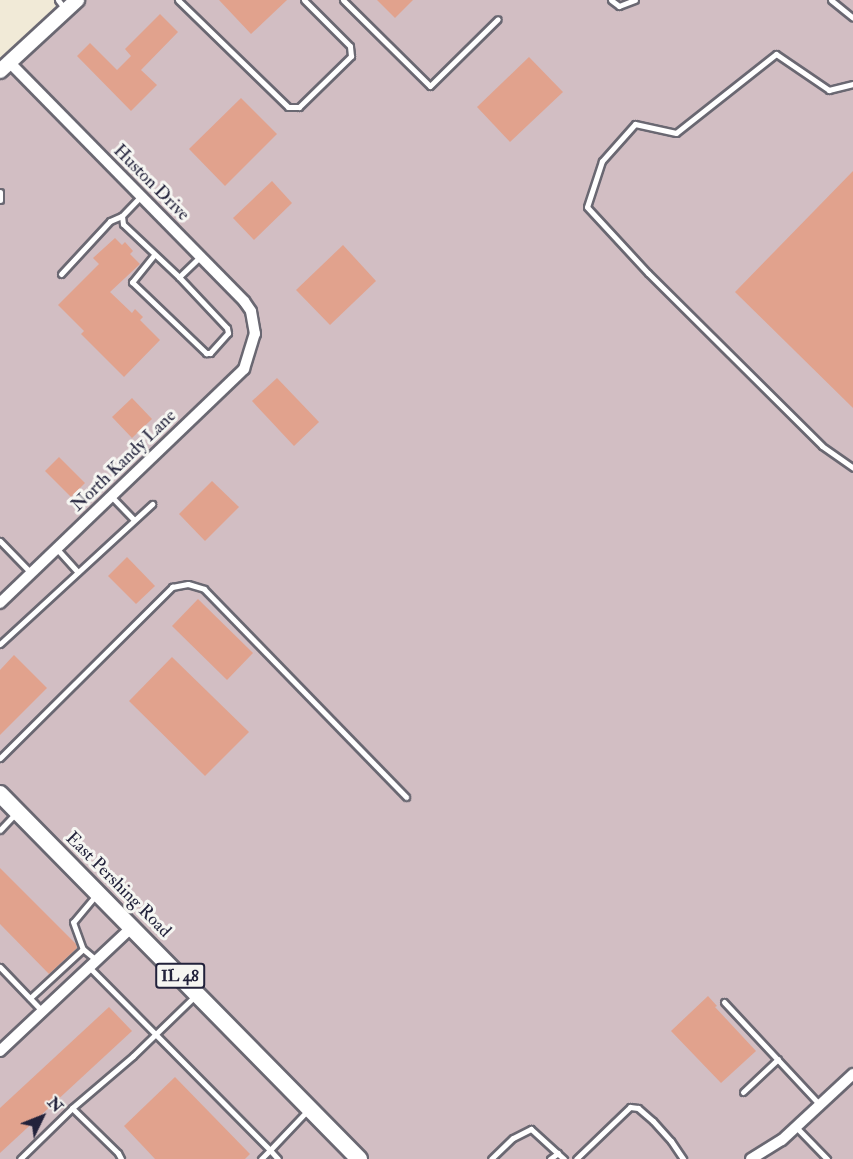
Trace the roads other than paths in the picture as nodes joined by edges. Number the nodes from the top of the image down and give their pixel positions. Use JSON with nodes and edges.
{"nodes":[{"id":1,"x":77,"y":0,"type":"edge"},
{"id":2,"x":178,"y":0,"type":"edge"},
{"id":3,"x":304,"y":0,"type":"edge"},
{"id":4,"x":344,"y":0,"type":"edge"},
{"id":5,"x":611,"y":0,"type":"edge"},
{"id":6,"x":635,"y":0,"type":"edge"},
{"id":7,"x":831,"y":0,"type":"edge"},
{"id":8,"x":62,"y":5,"type":"edge"},
{"id":9,"x":853,"y":18,"type":"edge"},
{"id":10,"x":498,"y":19,"type":"dead end"},
{"id":11,"x":5,"y":67,"type":"edge"},
{"id":12,"x":853,"y":84,"type":"edge"},
{"id":13,"x":0,"y":192,"type":"edge"},
{"id":14,"x":141,"y":196,"type":"junction"},
{"id":15,"x":0,"y":200,"type":"edge"},
{"id":16,"x":122,"y":216,"type":"junction"},
{"id":17,"x":154,"y":255,"type":"junction"},
{"id":18,"x":200,"y":256,"type":"junction"},
{"id":19,"x":61,"y":274,"type":"dead end"},
{"id":20,"x":179,"y":277,"type":"junction"},
{"id":21,"x":255,"y":334,"type":"joint"},
{"id":22,"x":853,"y":468,"type":"edge"},
{"id":23,"x":111,"y":496,"type":"junction"},
{"id":24,"x":152,"y":504,"type":"dead end"},
{"id":25,"x":134,"y":520,"type":"junction"},
{"id":26,"x":0,"y":541,"type":"edge"},
{"id":27,"x":57,"y":549,"type":"junction"},
{"id":28,"x":78,"y":572,"type":"junction"},
{"id":29,"x":31,"y":573,"type":"junction"},
{"id":30,"x":0,"y":602,"type":"edge"},
{"id":31,"x":0,"y":644,"type":"edge"},
{"id":32,"x":0,"y":758,"type":"edge"},
{"id":33,"x":0,"y":794,"type":"edge"},
{"id":34,"x":406,"y":797,"type":"dead end"},
{"id":35,"x":18,"y":812,"type":"junction"},
{"id":36,"x":0,"y":830,"type":"edge"},
{"id":37,"x":98,"y":893,"type":"junction"},
{"id":38,"x":132,"y":927,"type":"junction"},
{"id":39,"x":83,"y":949,"type":"junction"},
{"id":40,"x":93,"y":964,"type":"junction"},
{"id":41,"x":0,"y":967,"type":"edge"},
{"id":42,"x":197,"y":994,"type":"junction"},
{"id":43,"x":30,"y":998,"type":"junction"},
{"id":44,"x":724,"y":1002,"type":"dead end"},
{"id":45,"x":42,"y":1011,"type":"junction"},
{"id":46,"x":155,"y":1035,"type":"junction"},
{"id":47,"x":0,"y":1051,"type":"edge"},
{"id":48,"x":778,"y":1059,"type":"junction"},
{"id":49,"x":853,"y":1074,"type":"edge"},
{"id":50,"x":743,"y":1092,"type":"dead end"},
{"id":51,"x":820,"y":1105,"type":"junction"},
{"id":52,"x":72,"y":1107,"type":"junction"},
{"id":53,"x":309,"y":1108,"type":"junction"},
{"id":54,"x":796,"y":1127,"type":"junction"},
{"id":55,"x":270,"y":1150,"type":"junction"},
{"id":56,"x":558,"y":1153,"type":"junction"},
{"id":57,"x":20,"y":1159,"type":"edge"},
{"id":58,"x":121,"y":1159,"type":"edge"},
{"id":59,"x":261,"y":1159,"type":"edge"},
{"id":60,"x":278,"y":1159,"type":"edge"},
{"id":61,"x":359,"y":1159,"type":"edge"},
{"id":62,"x":491,"y":1159,"type":"edge"},
{"id":63,"x":550,"y":1159,"type":"edge"},
{"id":64,"x":564,"y":1159,"type":"edge"},
{"id":65,"x":576,"y":1159,"type":"edge"},
{"id":66,"x":682,"y":1159,"type":"edge"},
{"id":67,"x":751,"y":1159,"type":"edge"},
{"id":68,"x":826,"y":1159,"type":"edge"}],
"edges":[{"from":1,"to":8,"type":"street"},
{"from":2,"to":3,"type":"lane"},
{"from":4,"to":10,"type":"lane"},
{"from":5,"to":6,"type":"lane"},
{"from":7,"to":9,"type":"lane"},
{"from":8,"to":11,"type":"street"},
{"from":11,"to":14,"type":"street","name":"Huston Drive"},
{"from":12,"to":22,"type":"lane"},
{"from":13,"to":15,"type":"lane"},
{"from":14,"to":16,"type":"lane"},
{"from":14,"to":18,"type":"street","name":"Huston Drive"},
{"from":16,"to":17,"type":"lane"},
{"from":16,"to":19,"type":"lane"},
{"from":17,"to":20,"type":"lane"},
{"from":17,"to":20,"type":"lane"},
{"from":18,"to":20,"type":"lane"},
{"from":18,"to":21,"type":"street","name":"Huston Drive"},
{"from":21,"to":23,"type":"street","name":"North Kandy Lane"},
{"from":23,"to":25,"type":"lane"},
{"from":23,"to":27,"type":"street","name":"North Kandy Lane"},
{"from":24,"to":25,"type":"lane"},
{"from":25,"to":28,"type":"lane"},
{"from":26,"to":29,"type":"lane"},
{"from":27,"to":28,"type":"lane"},
{"from":27,"to":29,"type":"street","name":"North Kandy Lane"},
{"from":28,"to":31,"type":"lane"},
{"from":29,"to":30,"type":"street","name":"North Kandy Lane"},
{"from":32,"to":34,"type":"lane"},
{"from":33,"to":35,"type":"main road","name":"East Pershing Road","number":"IL 48"},
{"from":35,"to":36,"type":"lane"},
{"from":35,"to":37,"type":"main road","name":"East Pershing Road","number":"IL 48"},
{"from":37,"to":38,"type":"main road","name":"East Pershing Road","number":"IL 48"},
{"from":37,"to":39,"type":"lane"},
{"from":38,"to":40,"type":"street"},
{"from":38,"to":42,"type":"main road","name":"East Pershing Road","number":"IL 48"},
{"from":39,"to":40,"type":"lane"},
{"from":39,"to":43,"type":"lane"},
{"from":40,"to":45,"type":"street"},
{"from":40,"to":46,"type":"lane"},
{"from":41,"to":43,"type":"lane"},
{"from":42,"to":46,"type":"lane"},
{"from":42,"to":53,"type":"main road","name":"East Pershing Road","number":"IL 48"},
{"from":43,"to":45,"type":"lane"},
{"from":44,"to":48,"type":"lane"},
{"from":45,"to":47,"type":"street"},
{"from":46,"to":52,"type":"lane"},
{"from":46,"to":55,"type":"lane"},
{"from":48,"to":50,"type":"lane"},
{"from":48,"to":51,"type":"lane"},
{"from":49,"to":51,"type":"street"},
{"from":51,"to":54,"type":"street"},
{"from":52,"to":57,"type":"lane"},
{"from":52,"to":58,"type":"lane"},
{"from":53,"to":55,"type":"lane"},
{"from":53,"to":61,"type":"main road","name":"East Pershing Road","number":"IL 48"},
{"from":54,"to":67,"type":"street"},
{"from":54,"to":68,"type":"lane"},
{"from":55,"to":59,"type":"lane"},
{"from":55,"to":60,"type":"lane"},
{"from":56,"to":62,"type":"lane"},
{"from":56,"to":63,"type":"lane"},
{"from":56,"to":64,"type":"lane"},
{"from":65,"to":66,"type":"lane"}]}
